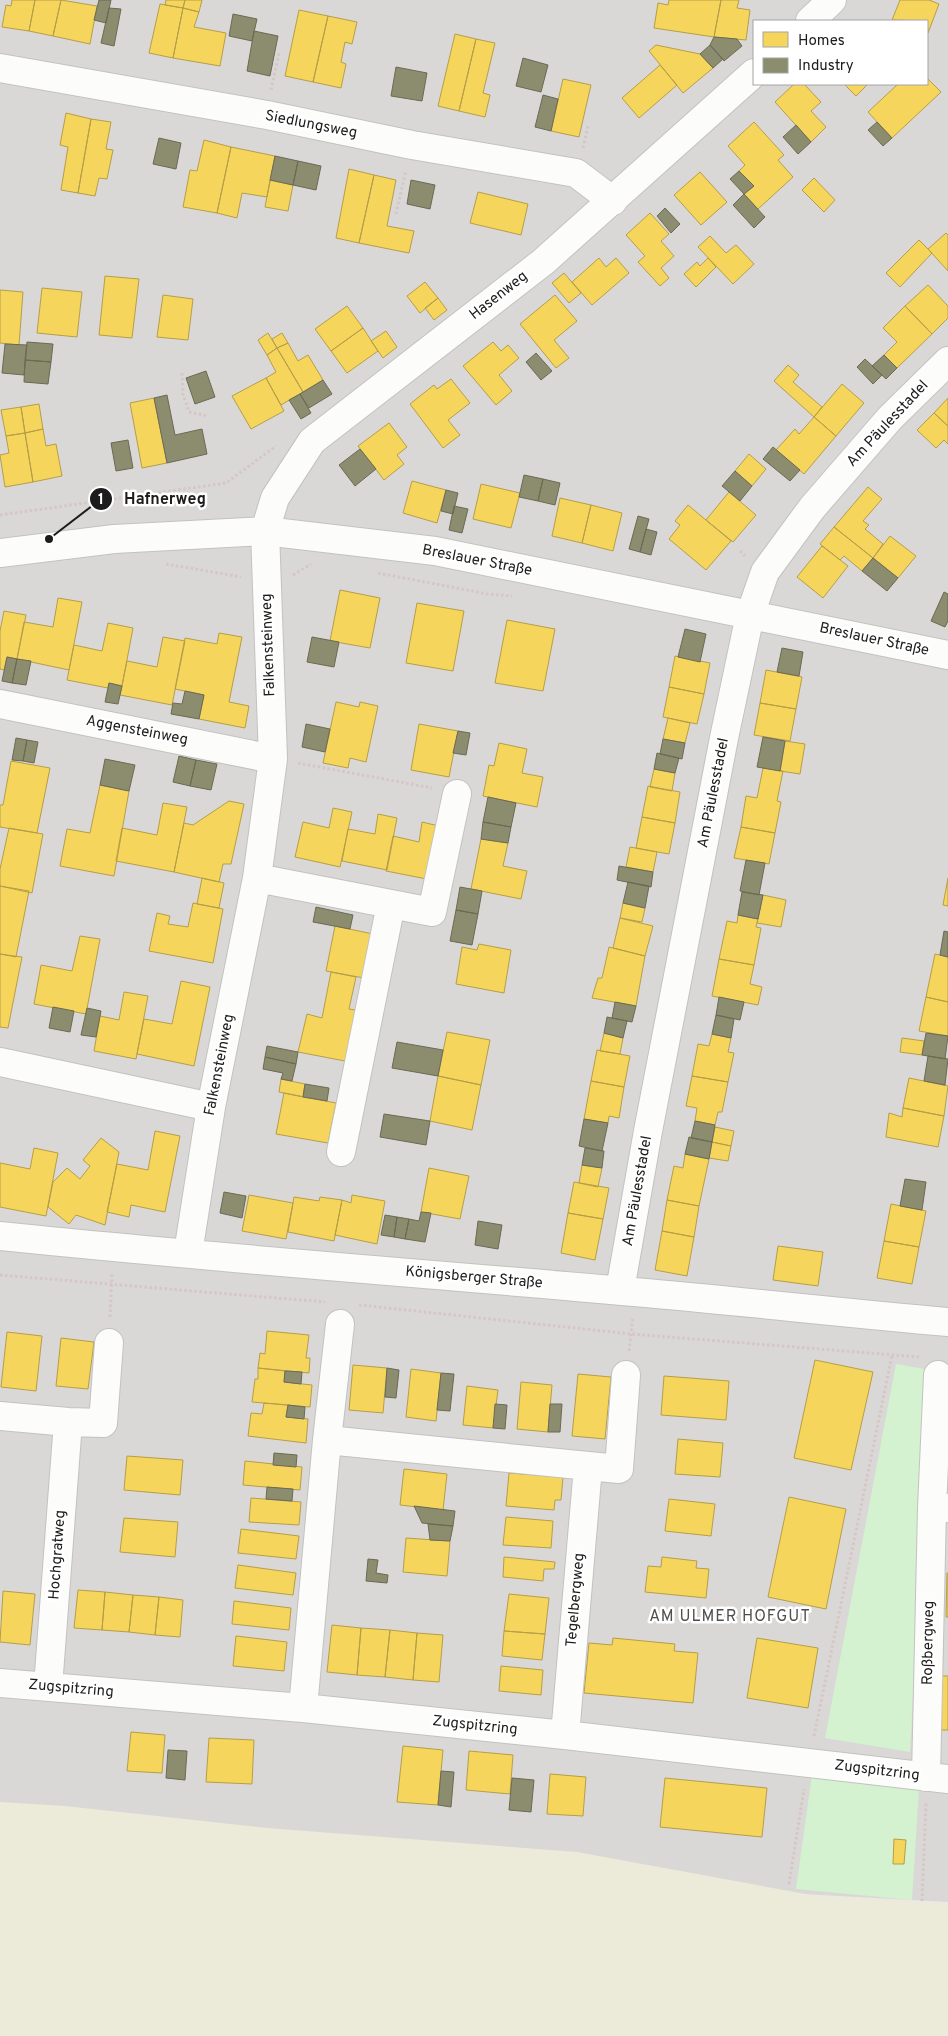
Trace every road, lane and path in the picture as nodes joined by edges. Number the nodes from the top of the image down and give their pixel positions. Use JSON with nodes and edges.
{"nodes":[{"id":1,"x":832,"y":0,"type":"edge"},
{"id":2,"x":811,"y":20,"type":"edge"},
{"id":3,"x":280,"y":52,"type":"dead end"},
{"id":4,"x":0,"y":68,"type":"edge"},
{"id":5,"x":753,"y":75,"type":"edge"},
{"id":6,"x":267,"y":115,"type":"junction"},
{"id":7,"x":412,"y":145,"type":"junction"},
{"id":8,"x":613,"y":201,"type":"junction"},
{"id":9,"x":396,"y":214,"type":"dead end"},
{"id":10,"x":948,"y":361,"type":"edge"},
{"id":11,"x":182,"y":373,"type":"dead end"},
{"id":12,"x":208,"y":416,"type":"dead end"},
{"id":13,"x":277,"y":446,"type":"dead end"},
{"id":14,"x":0,"y":515,"type":"edge"},
{"id":15,"x":265,"y":531,"type":"junction"},
{"id":16,"x":0,"y":553,"type":"edge"},
{"id":17,"x":316,"y":561,"type":"dead end"},
{"id":18,"x":162,"y":564,"type":"dead end"},
{"id":19,"x":375,"y":573,"type":"dead end"},
{"id":20,"x":267,"y":582,"type":"junction"},
{"id":21,"x":517,"y":596,"type":"dead end"},
{"id":22,"x":750,"y":615,"type":"junction"},
{"id":23,"x":948,"y":655,"type":"edge"},
{"id":24,"x":0,"y":704,"type":"edge"},
{"id":25,"x":273,"y":759,"type":"junction"},
{"id":26,"x":457,"y":794,"type":"joint"},
{"id":27,"x":257,"y":878,"type":"junction"},
{"id":28,"x":391,"y":904,"type":"junction"},
{"id":29,"x":0,"y":1062,"type":"edge"},
{"id":30,"x":211,"y":1107,"type":"junction"},
{"id":31,"x":341,"y":1152,"type":"dead end"},
{"id":32,"x":0,"y":1236,"type":"edge"},
{"id":33,"x":114,"y":1248,"type":"junction"},
{"id":34,"x":188,"y":1253,"type":"junction"},
{"id":35,"x":0,"y":1275,"type":"edge"},
{"id":36,"x":111,"y":1283,"type":"junction"},
{"id":37,"x":627,"y":1291,"type":"junction"},
{"id":38,"x":341,"y":1310,"type":"junction"},
{"id":39,"x":947,"y":1315,"type":"edge"},
{"id":40,"x":631,"y":1334,"type":"junction"},
{"id":41,"x":109,"y":1343,"type":"joint"},
{"id":42,"x":892,"y":1355,"type":"junction"},
{"id":43,"x":934,"y":1367,"type":"joint"},
{"id":44,"x":626,"y":1375,"type":"joint"},
{"id":45,"x":0,"y":1416,"type":"edge"},
{"id":46,"x":68,"y":1422,"type":"junction"},
{"id":47,"x":327,"y":1440,"type":"junction"},
{"id":48,"x":588,"y":1466,"type":"junction"},
{"id":49,"x":940,"y":1508,"type":"edge"},
{"id":50,"x":0,"y":1683,"type":"edge"},
{"id":51,"x":48,"y":1687,"type":"junction"},
{"id":52,"x":303,"y":1708,"type":"junction"},
{"id":53,"x":565,"y":1734,"type":"junction"},
{"id":54,"x":808,"y":1763,"type":"junction"},
{"id":55,"x":937,"y":1778,"type":"edge"},
{"id":56,"x":789,"y":1884,"type":"dead end"},
{"id":57,"x":922,"y":1901,"type":"dead end"}],
"edges":[{"from":1,"to":2,"type":"street"},
{"from":3,"to":6,"type":"path"},
{"from":4,"to":6,"type":"street","name":"Siedlungsweg"},
{"from":5,"to":8,"type":"street","name":"Hasenweg"},
{"from":6,"to":7,"type":"street","name":"Siedlungsweg"},
{"from":7,"to":8,"type":"street","name":"Siedlungsweg"},
{"from":7,"to":9,"type":"path"},
{"from":8,"to":15,"type":"street","name":"Hasenweg"},
{"from":10,"to":22,"type":"street","name":"Am Päulesstadel"},
{"from":11,"to":12,"type":"path"},
{"from":13,"to":14,"type":"path"},
{"from":15,"to":16,"type":"street","name":"Breslauer Straße"},
{"from":15,"to":20,"type":"street","name":"Falkensteinweg"},
{"from":15,"to":22,"type":"street","name":"Breslauer Straße"},
{"from":17,"to":20,"type":"path"},
{"from":18,"to":20,"type":"path"},
{"from":19,"to":21,"type":"path"},
{"from":20,"to":25,"type":"street","name":"Falkensteinweg"},
{"from":22,"to":23,"type":"street","name":"Breslauer Straße"},
{"from":22,"to":37,"type":"street","name":"Am Päulesstadel"},
{"from":24,"to":25,"type":"street","name":"Aggensteinweg"},
{"from":25,"to":26,"type":"path"},
{"from":25,"to":27,"type":"street","name":"Falkensteinweg"},
{"from":26,"to":28,"type":"street"},
{"from":27,"to":28,"type":"street"},
{"from":27,"to":30,"type":"street","name":"Falkensteinweg"},
{"from":28,"to":31,"type":"street"},
{"from":29,"to":30,"type":"street"},
{"from":30,"to":34,"type":"street","name":"Falkensteinweg"},
{"from":32,"to":33,"type":"street","name":"Königsberger Straße"},
{"from":33,"to":34,"type":"street","name":"Königsberger Straße"},
{"from":33,"to":36,"type":"path"},
{"from":34,"to":37,"type":"street","name":"Königsberger Straße"},
{"from":35,"to":36,"type":"path"},
{"from":36,"to":38,"type":"path"},
{"from":36,"to":41,"type":"path"},
{"from":37,"to":39,"type":"street","name":"Königsberger Straße"},
{"from":37,"to":40,"type":"path"},
{"from":38,"to":40,"type":"path"},
{"from":38,"to":47,"type":"street"},
{"from":40,"to":42,"type":"path"},
{"from":40,"to":44,"type":"path"},
{"from":41,"to":46,"type":"street"},
{"from":42,"to":43,"type":"path"},
{"from":42,"to":54,"type":"path"},
{"from":43,"to":49,"type":"street","name":"Roßbergweg"},
{"from":44,"to":48,"type":"street"},
{"from":45,"to":46,"type":"street"},
{"from":46,"to":51,"type":"street","name":"Hochgratweg"},
{"from":47,"to":48,"type":"street"},
{"from":47,"to":52,"type":"street"},
{"from":48,"to":53,"type":"street","name":"Tegelbergweg"},
{"from":49,"to":55,"type":"street","name":"Roßbergweg"},
{"from":50,"to":51,"type":"street","name":"Zugspitzring"},
{"from":51,"to":52,"type":"street","name":"Zugspitzring"},
{"from":52,"to":53,"type":"street","name":"Zugspitzring"},
{"from":53,"to":54,"type":"street","name":"Zugspitzring"},
{"from":54,"to":55,"type":"street","name":"Zugspitzring"},
{"from":54,"to":56,"type":"path"},
{"from":55,"to":57,"type":"path"}]}
